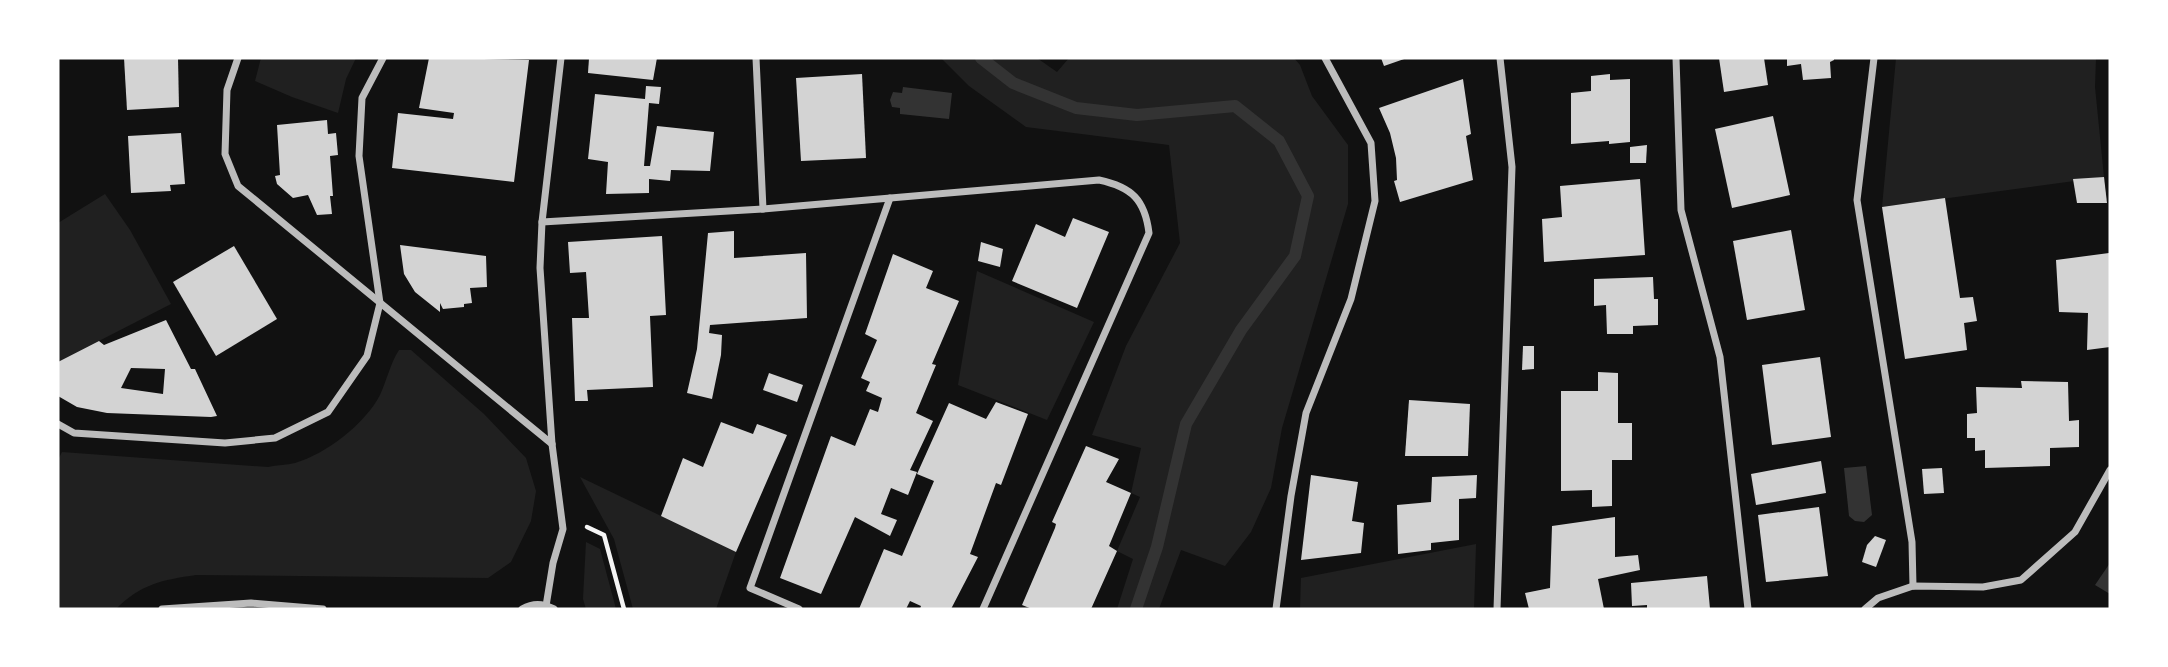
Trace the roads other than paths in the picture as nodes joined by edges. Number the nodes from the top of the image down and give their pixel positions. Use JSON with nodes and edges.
{"nodes":[{"id":1,"x":238,"y":58,"type":"edge"},
{"id":2,"x":383,"y":58,"type":"edge"},
{"id":3,"x":561,"y":58,"type":"edge"},
{"id":4,"x":756,"y":58,"type":"edge"},
{"id":5,"x":1325,"y":58,"type":"edge"},
{"id":6,"x":1500,"y":58,"type":"edge"},
{"id":7,"x":1676,"y":58,"type":"edge"},
{"id":8,"x":1874,"y":58,"type":"edge"},
{"id":9,"x":890,"y":198,"type":"junction"},
{"id":10,"x":763,"y":209,"type":"junction"},
{"id":11,"x":542,"y":222,"type":"junction"},
{"id":12,"x":380,"y":303,"type":"junction"},
{"id":13,"x":58,"y":424,"type":"edge"},
{"id":14,"x":552,"y":444,"type":"junction"},
{"id":15,"x":2110,"y":470,"type":"edge"},
{"id":16,"x":1913,"y":586,"type":"junction"},
{"id":17,"x":550,"y":607,"type":"edge"},
{"id":18,"x":162,"y":609,"type":"edge"},
{"id":19,"x":323,"y":609,"type":"edge"},
{"id":20,"x":522,"y":609,"type":"edge"},
{"id":21,"x":799,"y":609,"type":"edge"},
{"id":22,"x":983,"y":609,"type":"edge"},
{"id":23,"x":1276,"y":609,"type":"edge"},
{"id":24,"x":1497,"y":609,"type":"edge"},
{"id":25,"x":1748,"y":609,"type":"edge"},
{"id":26,"x":1865,"y":609,"type":"edge"}],
"edges":[{"from":1,"to":12,"type":"street"},
{"from":2,"to":12,"type":"street"},
{"from":3,"to":11,"type":"street"},
{"from":4,"to":10,"type":"street"},
{"from":5,"to":23,"type":"street"},
{"from":6,"to":24,"type":"street"},
{"from":7,"to":25,"type":"street"},
{"from":8,"to":16,"type":"street"},
{"from":9,"to":10,"type":"street"},
{"from":9,"to":21,"type":"street"},
{"from":9,"to":22,"type":"street"},
{"from":10,"to":11,"type":"street"},
{"from":11,"to":14,"type":"street"},
{"from":12,"to":13,"type":"street"},
{"from":12,"to":14,"type":"street"},
{"from":14,"to":17,"type":"street"},
{"from":15,"to":16,"type":"street"},
{"from":16,"to":26,"type":"street"},
{"from":17,"to":20,"type":"street"},
{"from":18,"to":19,"type":"street"}]}
